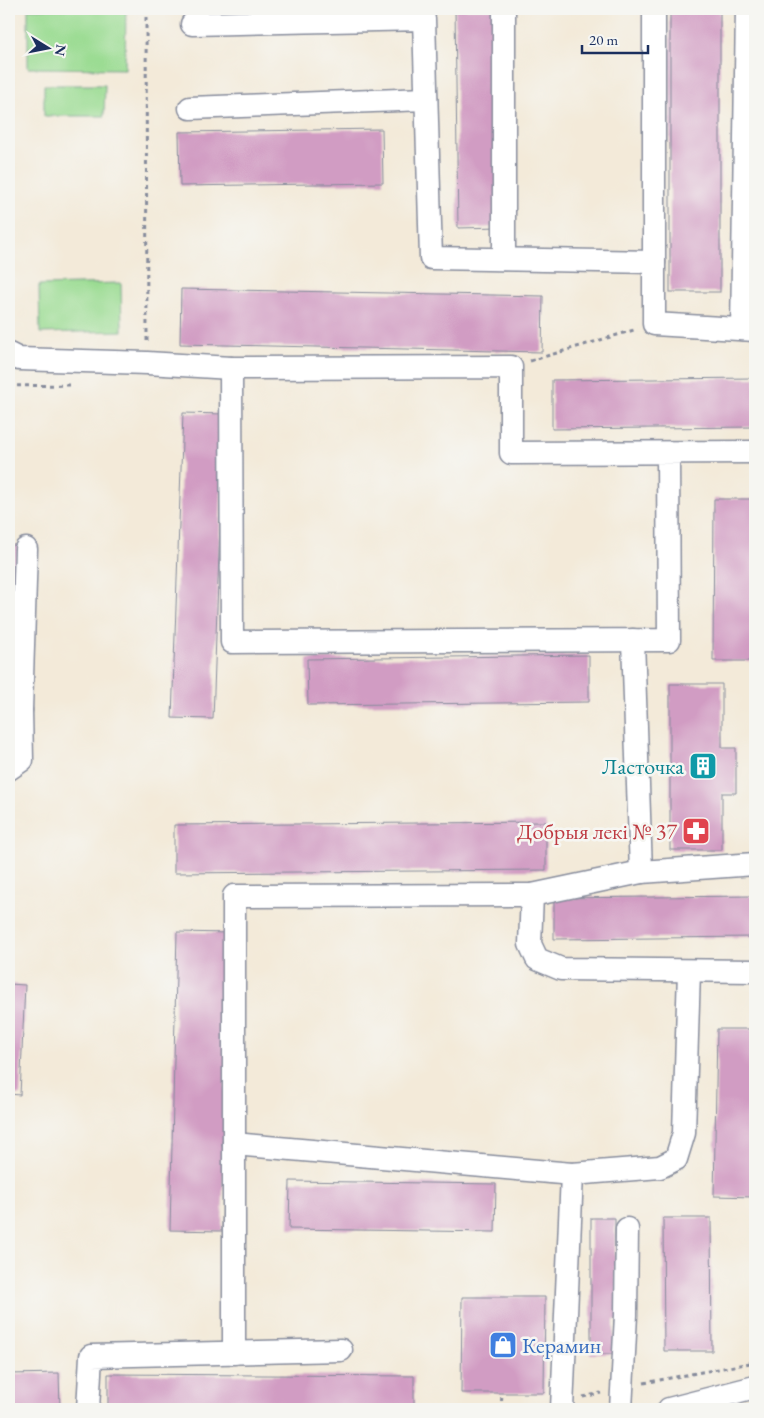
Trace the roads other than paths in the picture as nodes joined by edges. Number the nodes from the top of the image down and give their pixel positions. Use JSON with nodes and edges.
{"nodes":[{"id":1,"x":504,"y":9,"type":"edge"},
{"id":2,"x":654,"y":9,"type":"edge"},
{"id":3,"x":747,"y":9,"type":"edge"},
{"id":4,"x":192,"y":24,"type":"dead end"},
{"id":5,"x":426,"y":99,"type":"junction"},
{"id":6,"x":190,"y":108,"type":"dead end"},
{"id":7,"x":504,"y":259,"type":"junction"},
{"id":8,"x":654,"y":262,"type":"junction"},
{"id":9,"x":749,"y":329,"type":"edge"},
{"id":10,"x":9,"y":354,"type":"edge"},
{"id":11,"x":231,"y":368,"type":"junction"},
{"id":12,"x":755,"y":452,"type":"edge"},
{"id":13,"x":668,"y":453,"type":"junction"},
{"id":14,"x":26,"y":549,"type":"dead end"},
{"id":15,"x":633,"y":640,"type":"junction"},
{"id":16,"x":15,"y":714,"type":"edge"},
{"id":17,"x":9,"y":769,"type":"edge"},
{"id":18,"x":755,"y":864,"type":"edge"},
{"id":19,"x":641,"y":872,"type":"junction"},
{"id":20,"x":532,"y":895,"type":"junction"},
{"id":21,"x":689,"y":971,"type":"junction"},
{"id":22,"x":755,"y":971,"type":"edge"},
{"id":23,"x":234,"y":1144,"type":"junction"},
{"id":24,"x":572,"y":1174,"type":"junction"},
{"id":25,"x":627,"y":1229,"type":"dead end"},
{"id":26,"x":341,"y":1350,"type":"dead end"},
{"id":27,"x":234,"y":1352,"type":"junction"},
{"id":28,"x":755,"y":1387,"type":"edge"},
{"id":29,"x":88,"y":1409,"type":"edge"},
{"id":30,"x":562,"y":1409,"type":"edge"},
{"id":31,"x":621,"y":1409,"type":"edge"},
{"id":32,"x":669,"y":1409,"type":"edge"}],
"edges":[{"from":1,"to":7,"type":"street"},
{"from":2,"to":8,"type":"street"},
{"from":3,"to":9,"type":"street"},
{"from":4,"to":5,"type":"street"},
{"from":5,"to":6,"type":"street"},
{"from":5,"to":7,"type":"street"},
{"from":7,"to":8,"type":"street"},
{"from":8,"to":9,"type":"street"},
{"from":10,"to":11,"type":"street"},
{"from":11,"to":13,"type":"street"},
{"from":11,"to":15,"type":"street"},
{"from":12,"to":13,"type":"street"},
{"from":13,"to":15,"type":"street"},
{"from":14,"to":16,"type":"street"},
{"from":15,"to":19,"type":"street"},
{"from":16,"to":17,"type":"street"},
{"from":18,"to":19,"type":"street"},
{"from":19,"to":20,"type":"street"},
{"from":20,"to":21,"type":"street"},
{"from":20,"to":23,"type":"street"},
{"from":21,"to":22,"type":"street"},
{"from":21,"to":24,"type":"street"},
{"from":23,"to":24,"type":"street"},
{"from":23,"to":27,"type":"street"},
{"from":24,"to":30,"type":"street"},
{"from":25,"to":31,"type":"street"},
{"from":26,"to":27,"type":"street"},
{"from":27,"to":29,"type":"street"},
{"from":28,"to":32,"type":"street"}]}
